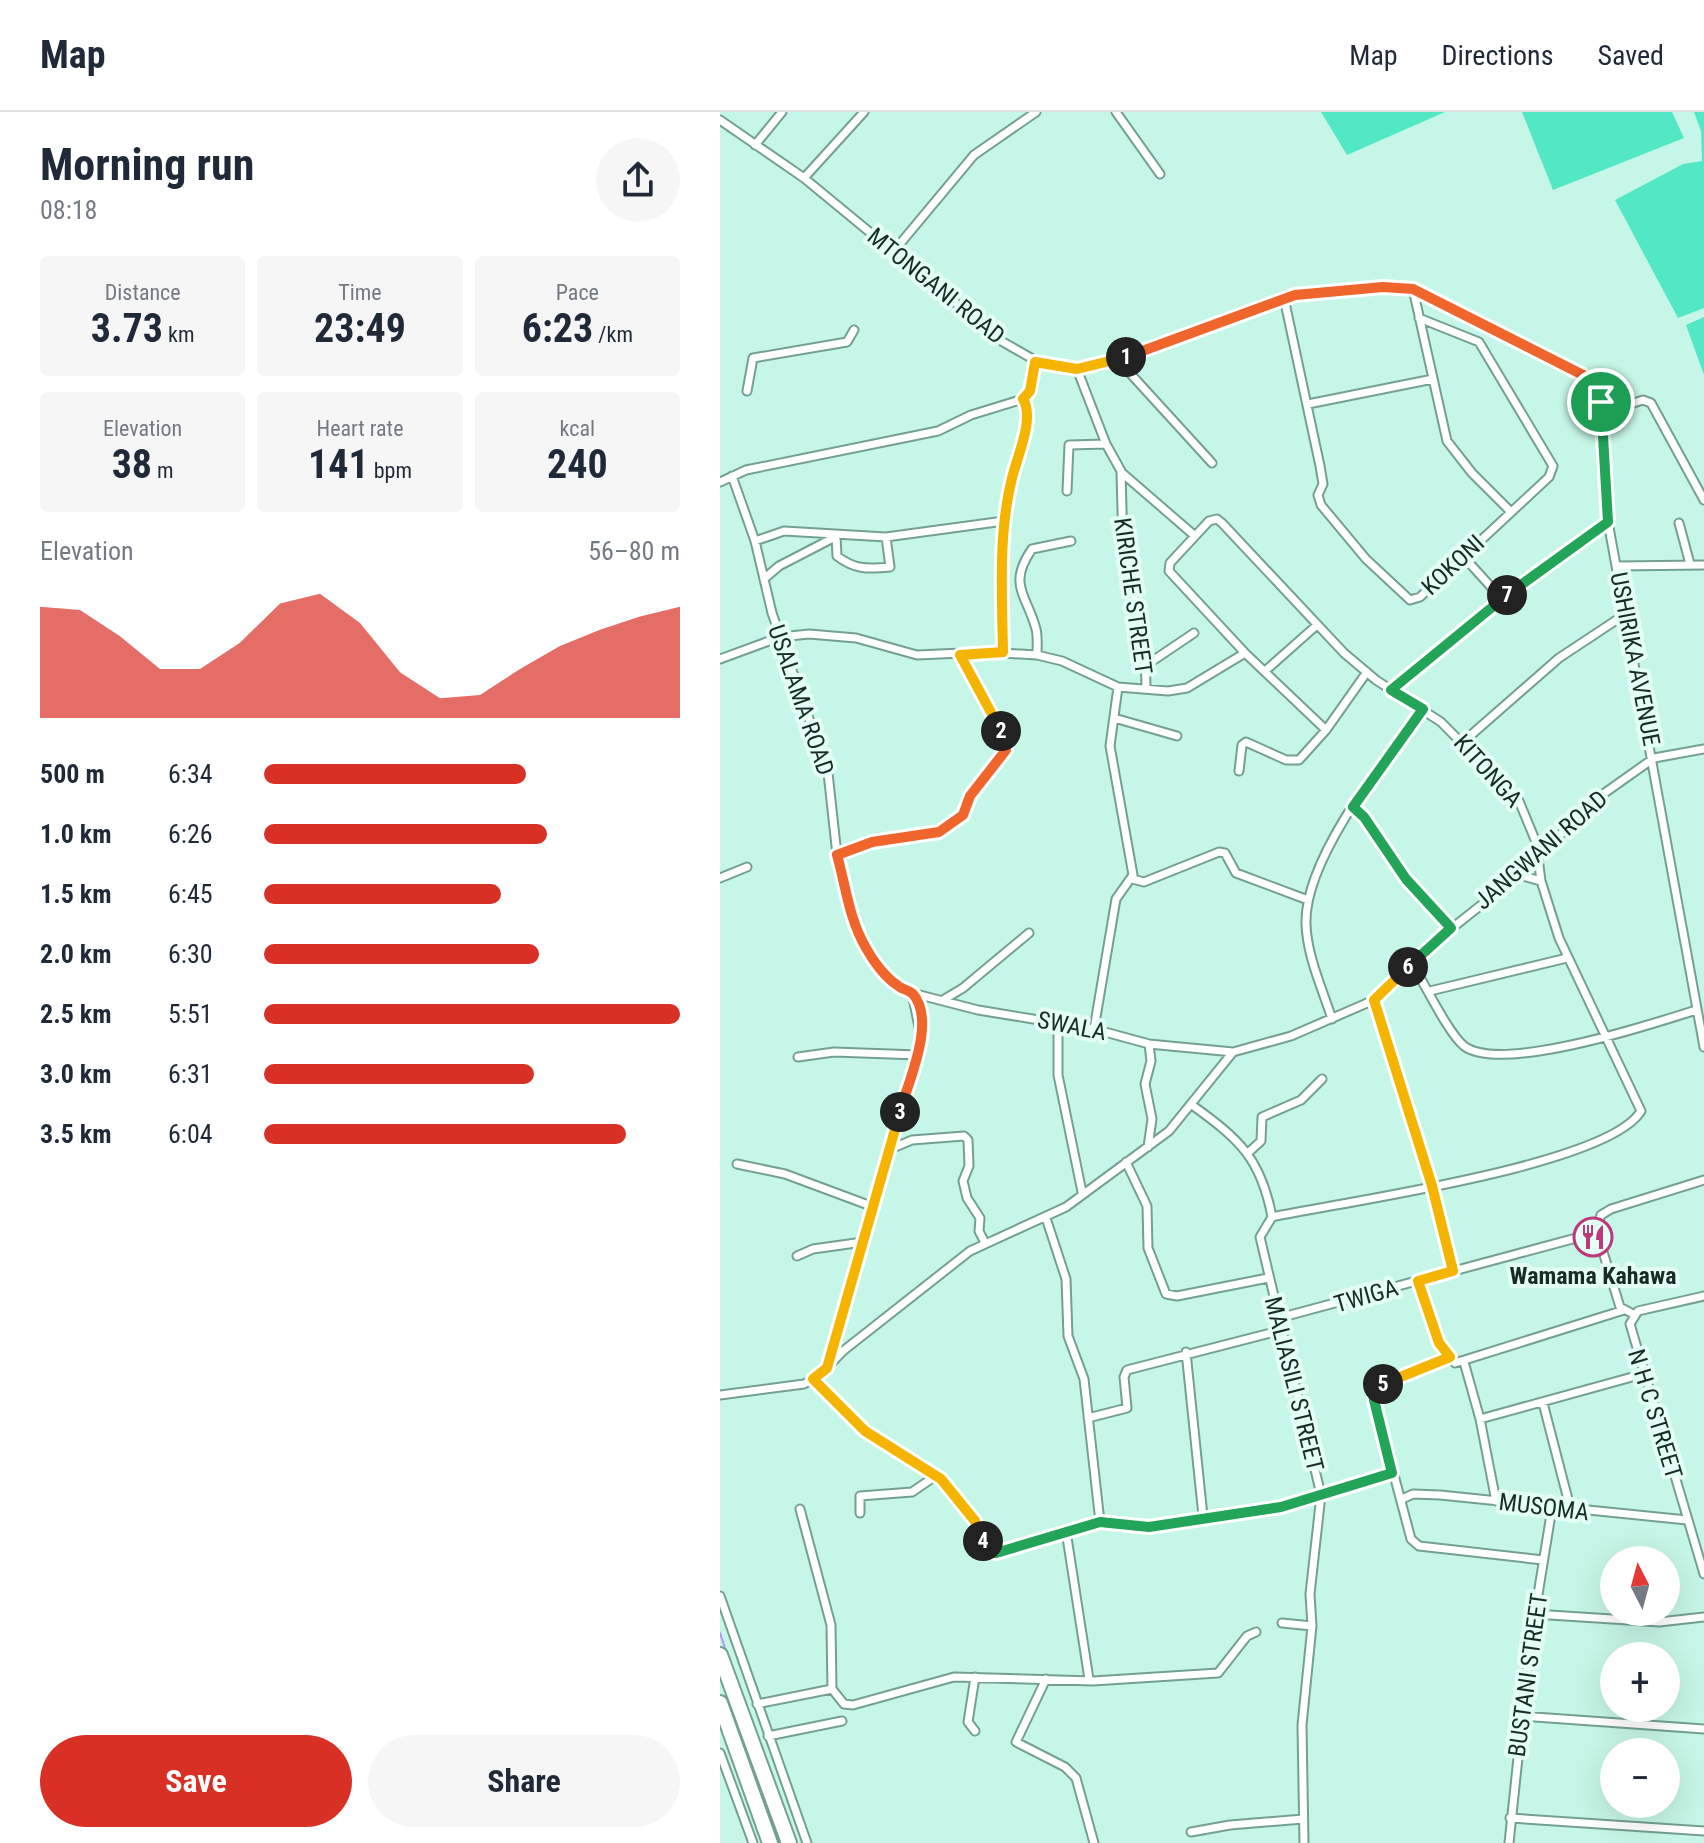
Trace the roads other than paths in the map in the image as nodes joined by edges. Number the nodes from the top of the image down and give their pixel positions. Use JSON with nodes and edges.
{"nodes":[{"id":1,"x":782,"y":112,"type":"edge"},
{"id":2,"x":864,"y":112,"type":"edge"},
{"id":3,"x":1036,"y":112,"type":"edge"},
{"id":4,"x":1116,"y":112,"type":"edge"},
{"id":5,"x":720,"y":120,"type":"edge"},
{"id":6,"x":755,"y":145,"type":"junction"},
{"id":7,"x":1160,"y":174,"type":"dead end"},
{"id":8,"x":804,"y":178,"type":"junction"},
{"id":9,"x":894,"y":251,"type":"junction"},
{"id":10,"x":1410,"y":289,"type":"junction"},
{"id":11,"x":1284,"y":298,"type":"junction"},
{"id":12,"x":1419,"y":318,"type":"junction"},
{"id":13,"x":854,"y":330,"type":"dead end"},
{"id":14,"x":1118,"y":360,"type":"junction"},
{"id":15,"x":1035,"y":362,"type":"junction"},
{"id":16,"x":1077,"y":369,"type":"junction"},
{"id":17,"x":1433,"y":379,"type":"junction"},
{"id":18,"x":747,"y":391,"type":"dead end"},
{"id":19,"x":1023,"y":399,"type":"junction"},
{"id":20,"x":1308,"y":404,"type":"junction"},
{"id":21,"x":1601,"y":413,"type":"junction"},
{"id":22,"x":1106,"y":444,"type":"junction"},
{"id":23,"x":1212,"y":463,"type":"dead end"},
{"id":24,"x":1121,"y":471,"type":"junction"},
{"id":25,"x":732,"y":476,"type":"junction"},
{"id":26,"x":720,"y":482,"type":"edge"},
{"id":27,"x":1067,"y":491,"type":"dead end"},
{"id":28,"x":1704,"y":500,"type":"edge"},
{"id":29,"x":1510,"y":511,"type":"junction"},
{"id":30,"x":1004,"y":521,"type":"junction"},
{"id":31,"x":1608,"y":522,"type":"junction"},
{"id":32,"x":1679,"y":523,"type":"dead end"},
{"id":33,"x":847,"y":534,"type":"junction"},
{"id":34,"x":836,"y":536,"type":"junction"},
{"id":35,"x":1195,"y":536,"type":"junction"},
{"id":36,"x":886,"y":537,"type":"junction"},
{"id":37,"x":755,"y":541,"type":"junction"},
{"id":38,"x":1071,"y":541,"type":"dead end"},
{"id":39,"x":1463,"y":556,"type":"junction"},
{"id":40,"x":1690,"y":564,"type":"junction"},
{"id":41,"x":1704,"y":565,"type":"edge"},
{"id":42,"x":1617,"y":566,"type":"junction"},
{"id":43,"x":765,"y":578,"type":"junction"},
{"id":44,"x":1502,"y":599,"type":"junction"},
{"id":45,"x":1627,"y":613,"type":"junction"},
{"id":46,"x":1317,"y":625,"type":"junction"},
{"id":47,"x":1194,"y":633,"type":"dead end"},
{"id":48,"x":780,"y":637,"type":"junction"},
{"id":49,"x":1003,"y":652,"type":"junction"},
{"id":50,"x":1245,"y":653,"type":"junction"},
{"id":51,"x":960,"y":655,"type":"junction"},
{"id":52,"x":1037,"y":655,"type":"junction"},
{"id":53,"x":720,"y":659,"type":"edge"},
{"id":54,"x":1148,"y":664,"type":"junction"},
{"id":55,"x":1265,"y":671,"type":"junction"},
{"id":56,"x":1367,"y":672,"type":"junction"},
{"id":57,"x":1118,"y":687,"type":"junction"},
{"id":58,"x":1146,"y":688,"type":"junction"},
{"id":59,"x":1391,"y":690,"type":"junction"},
{"id":60,"x":1423,"y":709,"type":"junction"},
{"id":61,"x":1114,"y":718,"type":"junction"},
{"id":62,"x":1326,"y":730,"type":"junction"},
{"id":63,"x":1177,"y":736,"type":"dead end"},
{"id":64,"x":1463,"y":742,"type":"junction"},
{"id":65,"x":1704,"y":749,"type":"edge"},
{"id":66,"x":1654,"y":758,"type":"junction"},
{"id":67,"x":1239,"y":771,"type":"dead end"},
{"id":68,"x":1353,"y":807,"type":"junction"},
{"id":69,"x":837,"y":855,"type":"junction"},
{"id":70,"x":1537,"y":857,"type":"junction"},
{"id":71,"x":747,"y":867,"type":"dead end"},
{"id":72,"x":1519,"y":875,"type":"junction"},
{"id":73,"x":720,"y":878,"type":"edge"},
{"id":74,"x":1132,"y":879,"type":"junction"},
{"id":75,"x":1541,"y":881,"type":"junction"},
{"id":76,"x":1124,"y":883,"type":"junction"},
{"id":77,"x":1111,"y":884,"type":"dead end"},
{"id":78,"x":1308,"y":900,"type":"junction"},
{"id":79,"x":1451,"y":928,"type":"junction"},
{"id":80,"x":1029,"y":933,"type":"dead end"},
{"id":81,"x":1567,"y":958,"type":"junction"},
{"id":82,"x":1412,"y":964,"type":"junction"},
{"id":83,"x":1430,"y":991,"type":"junction"},
{"id":84,"x":912,"y":993,"type":"junction"},
{"id":85,"x":943,"y":1000,"type":"junction"},
{"id":86,"x":1374,"y":1000,"type":"junction"},
{"id":87,"x":1696,"y":1010,"type":"junction"},
{"id":88,"x":1332,"y":1019,"type":"junction"},
{"id":89,"x":1058,"y":1021,"type":"junction"},
{"id":90,"x":1094,"y":1029,"type":"junction"},
{"id":91,"x":1606,"y":1036,"type":"junction"},
{"id":92,"x":1149,"y":1044,"type":"junction"},
{"id":93,"x":1704,"y":1047,"type":"edge"},
{"id":94,"x":1233,"y":1052,"type":"junction"},
{"id":95,"x":918,"y":1055,"type":"junction"},
{"id":96,"x":798,"y":1057,"type":"dead end"},
{"id":97,"x":1322,"y":1079,"type":"dead end"},
{"id":98,"x":1192,"y":1105,"type":"junction"},
{"id":99,"x":1148,"y":1147,"type":"junction"},
{"id":100,"x":888,"y":1150,"type":"junction"},
{"id":101,"x":1249,"y":1152,"type":"junction"},
{"id":102,"x":1126,"y":1162,"type":"junction"},
{"id":103,"x":737,"y":1164,"type":"dead end"},
{"id":104,"x":1704,"y":1180,"type":"edge"},
{"id":105,"x":1432,"y":1186,"type":"junction"},
{"id":106,"x":1082,"y":1192,"type":"junction"},
{"id":107,"x":871,"y":1206,"type":"junction"},
{"id":108,"x":1272,"y":1217,"type":"junction"},
{"id":109,"x":1046,"y":1218,"type":"junction"},
{"id":110,"x":1594,"y":1235,"type":"junction"},
{"id":111,"x":863,"y":1242,"type":"junction"},
{"id":112,"x":985,"y":1243,"type":"junction"},
{"id":113,"x":797,"y":1256,"type":"dead end"},
{"id":114,"x":1453,"y":1271,"type":"junction"},
{"id":115,"x":1268,"y":1278,"type":"junction"},
{"id":116,"x":1418,"y":1281,"type":"junction"},
{"id":117,"x":1704,"y":1296,"type":"edge"},
{"id":118,"x":1624,"y":1310,"type":"junction"},
{"id":119,"x":1633,"y":1314,"type":"junction"},
{"id":120,"x":1279,"y":1318,"type":"junction"},
{"id":121,"x":1282,"y":1330,"type":"junction"},
{"id":122,"x":1186,"y":1352,"type":"junction"},
{"id":123,"x":1450,"y":1357,"type":"junction"},
{"id":124,"x":1464,"y":1362,"type":"junction"},
{"id":125,"x":827,"y":1368,"type":"junction"},
{"id":126,"x":1643,"y":1374,"type":"junction"},
{"id":127,"x":813,"y":1379,"type":"junction"},
{"id":128,"x":720,"y":1395,"type":"edge"},
{"id":129,"x":1543,"y":1403,"type":"junction"},
{"id":130,"x":1088,"y":1418,"type":"junction"},
{"id":131,"x":1480,"y":1419,"type":"junction"},
{"id":132,"x":1392,"y":1473,"type":"junction"},
{"id":133,"x":934,"y":1477,"type":"junction"},
{"id":134,"x":1321,"y":1495,"type":"junction"},
{"id":135,"x":1402,"y":1499,"type":"junction"},
{"id":136,"x":1496,"y":1501,"type":"junction"},
{"id":137,"x":1552,"y":1508,"type":"junction"},
{"id":138,"x":800,"y":1509,"type":"dead end"},
{"id":139,"x":1571,"y":1511,"type":"junction"},
{"id":140,"x":860,"y":1513,"type":"dead end"},
{"id":141,"x":1203,"y":1516,"type":"junction"},
{"id":142,"x":1687,"y":1520,"type":"junction"},
{"id":143,"x":1100,"y":1522,"type":"junction"},
{"id":144,"x":1066,"y":1531,"type":"junction"},
{"id":145,"x":1543,"y":1560,"type":"junction"},
{"id":146,"x":1704,"y":1574,"type":"edge"},
{"id":147,"x":720,"y":1596,"type":"edge"},
{"id":148,"x":1534,"y":1614,"type":"junction"},
{"id":149,"x":1704,"y":1617,"type":"edge"},
{"id":150,"x":1282,"y":1623,"type":"dead end"},
{"id":151,"x":1312,"y":1626,"type":"junction"},
{"id":152,"x":1256,"y":1632,"type":"dead end"},
{"id":153,"x":720,"y":1655,"type":"edge"},
{"id":154,"x":975,"y":1677,"type":"junction"},
{"id":155,"x":1046,"y":1679,"type":"junction"},
{"id":156,"x":1089,"y":1679,"type":"junction"},
{"id":157,"x":832,"y":1689,"type":"junction"},
{"id":158,"x":720,"y":1703,"type":"edge"},
{"id":159,"x":757,"y":1704,"type":"junction"},
{"id":160,"x":1521,"y":1716,"type":"junction"},
{"id":161,"x":842,"y":1721,"type":"dead end"},
{"id":162,"x":1704,"y":1729,"type":"edge"},
{"id":163,"x":975,"y":1731,"type":"dead end"},
{"id":164,"x":768,"y":1736,"type":"junction"},
{"id":165,"x":720,"y":1753,"type":"edge"},
{"id":166,"x":1510,"y":1818,"type":"junction"},
{"id":167,"x":1303,"y":1819,"type":"junction"},
{"id":168,"x":1704,"y":1831,"type":"edge"},
{"id":169,"x":1191,"y":1832,"type":"dead end"},
{"id":170,"x":753,"y":1843,"type":"edge"},
{"id":171,"x":770,"y":1843,"type":"edge"},
{"id":172,"x":789,"y":1843,"type":"edge"},
{"id":173,"x":807,"y":1843,"type":"edge"},
{"id":174,"x":1094,"y":1843,"type":"edge"},
{"id":175,"x":1304,"y":1843,"type":"edge"},
{"id":176,"x":1509,"y":1843,"type":"edge"}],
"edges":[{"from":1,"to":6,"type":"street"},
{"from":2,"to":8,"type":"street"},
{"from":3,"to":9,"type":"street"},
{"from":4,"to":7,"type":"street"},
{"from":5,"to":6,"type":"street","name":"MTONGANI ROAD"},
{"from":6,"to":8,"type":"street","name":"MTONGANI ROAD"},
{"from":8,"to":9,"type":"street","name":"MTONGANI ROAD"},
{"from":9,"to":15,"type":"street","name":"MTONGANI ROAD"},
{"from":10,"to":11,"type":"street","name":"MTONGANI ROAD"},
{"from":10,"to":12,"type":"street"},
{"from":10,"to":21,"type":"street","name":"USHIRIKA AVENUE"},
{"from":11,"to":14,"type":"street","name":"MTONGANI ROAD"},
{"from":11,"to":20,"type":"street","name":"KOKONI"},
{"from":12,"to":17,"type":"street"},
{"from":12,"to":29,"type":"street","name":"KOKONI"},
{"from":13,"to":18,"type":"street"},
{"from":14,"to":16,"type":"street","name":"MTONGANI ROAD"},
{"from":14,"to":23,"type":"street"},
{"from":15,"to":16,"type":"street","name":"MTONGANI ROAD"},
{"from":15,"to":19,"type":"street"},
{"from":16,"to":22,"type":"street","name":"KIRICHE STREET"},
{"from":17,"to":20,"type":"street"},
{"from":17,"to":29,"type":"street"},
{"from":19,"to":25,"type":"street"},
{"from":19,"to":30,"type":"street"},
{"from":20,"to":39,"type":"street","name":"KOKONI"},
{"from":21,"to":28,"type":"street"},
{"from":21,"to":31,"type":"street","name":"USHIRIKA AVENUE"},
{"from":22,"to":24,"type":"street","name":"KIRICHE STREET"},
{"from":22,"to":27,"type":"street"},
{"from":24,"to":35,"type":"street"},
{"from":24,"to":54,"type":"street","name":"KIRICHE STREET"},
{"from":25,"to":26,"type":"street"},
{"from":25,"to":37,"type":"street","name":"USALAMA ROAD"},
{"from":29,"to":39,"type":"street","name":"KOKONI"},
{"from":30,"to":36,"type":"street"},
{"from":30,"to":49,"type":"street"},
{"from":31,"to":42,"type":"street","name":"USHIRIKA AVENUE"},
{"from":31,"to":44,"type":"street"},
{"from":32,"to":40,"type":"street"},
{"from":33,"to":34,"type":"street"},
{"from":33,"to":36,"type":"street"},
{"from":33,"to":37,"type":"street"},
{"from":34,"to":36,"type":"street"},
{"from":34,"to":43,"type":"street"},
{"from":35,"to":46,"type":"street","name":"KITONGA"},
{"from":35,"to":50,"type":"street"},
{"from":37,"to":43,"type":"street","name":"USALAMA ROAD"},
{"from":38,"to":52,"type":"street"},
{"from":39,"to":44,"type":"street"},
{"from":40,"to":41,"type":"street"},
{"from":40,"to":42,"type":"street"},
{"from":42,"to":45,"type":"street","name":"USHIRIKA AVENUE"},
{"from":43,"to":48,"type":"street","name":"USALAMA ROAD"},
{"from":44,"to":59,"type":"street"},
{"from":45,"to":64,"type":"street"},
{"from":45,"to":66,"type":"street","name":"USHIRIKA AVENUE"},
{"from":46,"to":55,"type":"street"},
{"from":46,"to":56,"type":"street","name":"KITONGA"},
{"from":47,"to":54,"type":"street"},
{"from":48,"to":51,"type":"street"},
{"from":48,"to":53,"type":"street"},
{"from":48,"to":69,"type":"street","name":"USALAMA ROAD"},
{"from":49,"to":51,"type":"street"},
{"from":49,"to":52,"type":"street"},
{"from":50,"to":55,"type":"street"},
{"from":50,"to":58,"type":"street"},
{"from":51,"to":69,"type":"street"},
{"from":52,"to":57,"type":"street"},
{"from":54,"to":58,"type":"street","name":"KIRICHE STREET"},
{"from":55,"to":62,"type":"street"},
{"from":56,"to":59,"type":"street","name":"KITONGA"},
{"from":56,"to":62,"type":"street"},
{"from":57,"to":58,"type":"street"},
{"from":57,"to":61,"type":"street"},
{"from":59,"to":60,"type":"street","name":"KITONGA"},
{"from":60,"to":64,"type":"street","name":"KITONGA"},
{"from":60,"to":68,"type":"street"},
{"from":61,"to":63,"type":"street"},
{"from":61,"to":74,"type":"street"},
{"from":62,"to":67,"type":"street"},
{"from":64,"to":70,"type":"street","name":"KITONGA"},
{"from":65,"to":66,"type":"street"},
{"from":66,"to":70,"type":"street","name":"JANGWANI ROAD"},
{"from":66,"to":87,"type":"street","name":"USHIRIKA AVENUE"},
{"from":68,"to":78,"type":"street"},
{"from":68,"to":79,"type":"street"},
{"from":69,"to":84,"type":"street","name":"USALAMA ROAD"},
{"from":70,"to":72,"type":"street","name":"JANGWANI ROAD"},
{"from":70,"to":75,"type":"street","name":"KITONGA"},
{"from":71,"to":73,"type":"street"},
{"from":72,"to":75,"type":"street"},
{"from":72,"to":79,"type":"street","name":"JANGWANI ROAD"},
{"from":74,"to":76,"type":"street"},
{"from":74,"to":78,"type":"street"},
{"from":75,"to":81,"type":"street","name":"KITONGA"},
{"from":76,"to":77,"type":"street"},
{"from":76,"to":90,"type":"street"},
{"from":78,"to":88,"type":"street"},
{"from":79,"to":82,"type":"street","name":"JANGWANI ROAD"},
{"from":80,"to":85,"type":"street"},
{"from":81,"to":83,"type":"street"},
{"from":81,"to":91,"type":"street","name":"KITONGA"},
{"from":82,"to":83,"type":"street"},
{"from":82,"to":86,"type":"street","name":"JANGWANI ROAD"},
{"from":83,"to":91,"type":"street"},
{"from":84,"to":85,"type":"street","name":"SWALA"},
{"from":84,"to":95,"type":"street"},
{"from":85,"to":89,"type":"street","name":"SWALA"},
{"from":86,"to":88,"type":"street","name":"JANGWANI ROAD"},
{"from":86,"to":105,"type":"street"},
{"from":87,"to":91,"type":"street"},
{"from":87,"to":93,"type":"street","name":"USHIRIKA AVENUE"},
{"from":88,"to":94,"type":"street","name":"JANGWANI ROAD"},
{"from":89,"to":90,"type":"street","name":"SWALA"},
{"from":89,"to":106,"type":"street"},
{"from":90,"to":92,"type":"street","name":"SWALA"},
{"from":91,"to":105,"type":"street","name":"KITONGA"},
{"from":92,"to":94,"type":"street","name":"SWALA"},
{"from":92,"to":99,"type":"street"},
{"from":94,"to":98,"type":"street"},
{"from":95,"to":96,"type":"street"},
{"from":95,"to":100,"type":"street"},
{"from":97,"to":101,"type":"street"},
{"from":98,"to":99,"type":"street"},
{"from":98,"to":101,"type":"street","name":"MALIASILI STREET"},
{"from":99,"to":102,"type":"street"},
{"from":100,"to":107,"type":"street"},
{"from":100,"to":112,"type":"street"},
{"from":101,"to":108,"type":"street","name":"MALIASILI STREET"},
{"from":102,"to":106,"type":"street"},
{"from":102,"to":115,"type":"street"},
{"from":103,"to":107,"type":"street"},
{"from":104,"to":110,"type":"street"},
{"from":105,"to":108,"type":"street","name":"KITONGA"},
{"from":105,"to":114,"type":"street"},
{"from":106,"to":109,"type":"street"},
{"from":107,"to":111,"type":"street"},
{"from":108,"to":115,"type":"street","name":"MALIASILI STREET"},
{"from":109,"to":112,"type":"street"},
{"from":109,"to":130,"type":"street"},
{"from":110,"to":114,"type":"street","name":"TWIGA"},
{"from":110,"to":118,"type":"street"},
{"from":111,"to":113,"type":"street"},
{"from":111,"to":125,"type":"street"},
{"from":112,"to":125,"type":"street"},
{"from":114,"to":116,"type":"street","name":"TWIGA"},
{"from":115,"to":120,"type":"street","name":"MALIASILI STREET"},
{"from":116,"to":120,"type":"street","name":"TWIGA"},
{"from":116,"to":123,"type":"street"},
{"from":117,"to":119,"type":"street","name":"N H C STREET"},
{"from":118,"to":119,"type":"street"},
{"from":118,"to":124,"type":"street"},
{"from":119,"to":126,"type":"street","name":"N H C STREET"},
{"from":120,"to":121,"type":"street","name":"MALIASILI STREET"},
{"from":121,"to":122,"type":"street"},
{"from":121,"to":134,"type":"street","name":"MALIASILI STREET"},
{"from":122,"to":130,"type":"street"},
{"from":122,"to":141,"type":"street"},
{"from":123,"to":124,"type":"street"},
{"from":123,"to":132,"type":"street"},
{"from":124,"to":131,"type":"street"},
{"from":125,"to":127,"type":"street"},
{"from":126,"to":129,"type":"street"},
{"from":126,"to":142,"type":"street","name":"N H C STREET"},
{"from":127,"to":128,"type":"street"},
{"from":127,"to":133,"type":"street"},
{"from":129,"to":131,"type":"street"},
{"from":129,"to":139,"type":"street"},
{"from":130,"to":143,"type":"street"},
{"from":131,"to":136,"type":"street"},
{"from":132,"to":134,"type":"street"},
{"from":132,"to":135,"type":"street"},
{"from":133,"to":140,"type":"street"},
{"from":133,"to":144,"type":"street"},
{"from":134,"to":141,"type":"street"},
{"from":134,"to":151,"type":"street","name":"MALIASILI STREET"},
{"from":135,"to":136,"type":"street","name":"MUSOMA"},
{"from":135,"to":145,"type":"street"},
{"from":136,"to":137,"type":"street","name":"MUSOMA"},
{"from":137,"to":139,"type":"street","name":"MUSOMA"},
{"from":137,"to":145,"type":"street","name":"BUSTANI STREET"},
{"from":138,"to":157,"type":"street"},
{"from":139,"to":142,"type":"street","name":"MUSOMA"},
{"from":141,"to":143,"type":"street"},
{"from":142,"to":146,"type":"street","name":"N H C STREET"},
{"from":143,"to":144,"type":"street"},
{"from":144,"to":156,"type":"street"},
{"from":145,"to":148,"type":"street","name":"BUSTANI STREET"},
{"from":147,"to":159,"type":"street"},
{"from":148,"to":149,"type":"street"},
{"from":148,"to":160,"type":"street","name":"BUSTANI STREET"},
{"from":150,"to":151,"type":"street"},
{"from":151,"to":167,"type":"street","name":"MALIASILI STREET"},
{"from":152,"to":156,"type":"street"},
{"from":153,"to":172,"type":"highway"},
{"from":154,"to":155,"type":"street"},
{"from":154,"to":157,"type":"street"},
{"from":154,"to":163,"type":"street"},
{"from":155,"to":156,"type":"street"},
{"from":155,"to":174,"type":"street"},
{"from":157,"to":159,"type":"street"},
{"from":158,"to":171,"type":"highway"},
{"from":159,"to":164,"type":"street"},
{"from":160,"to":162,"type":"street"},
{"from":160,"to":166,"type":"street","name":"BUSTANI STREET"},
{"from":161,"to":164,"type":"street"},
{"from":164,"to":173,"type":"street"},
{"from":165,"to":170,"type":"street"},
{"from":166,"to":168,"type":"street"},
{"from":166,"to":176,"type":"street","name":"BUSTANI STREET"},
{"from":167,"to":169,"type":"street"},
{"from":167,"to":175,"type":"street","name":"MALIASILI STREET"}]}
